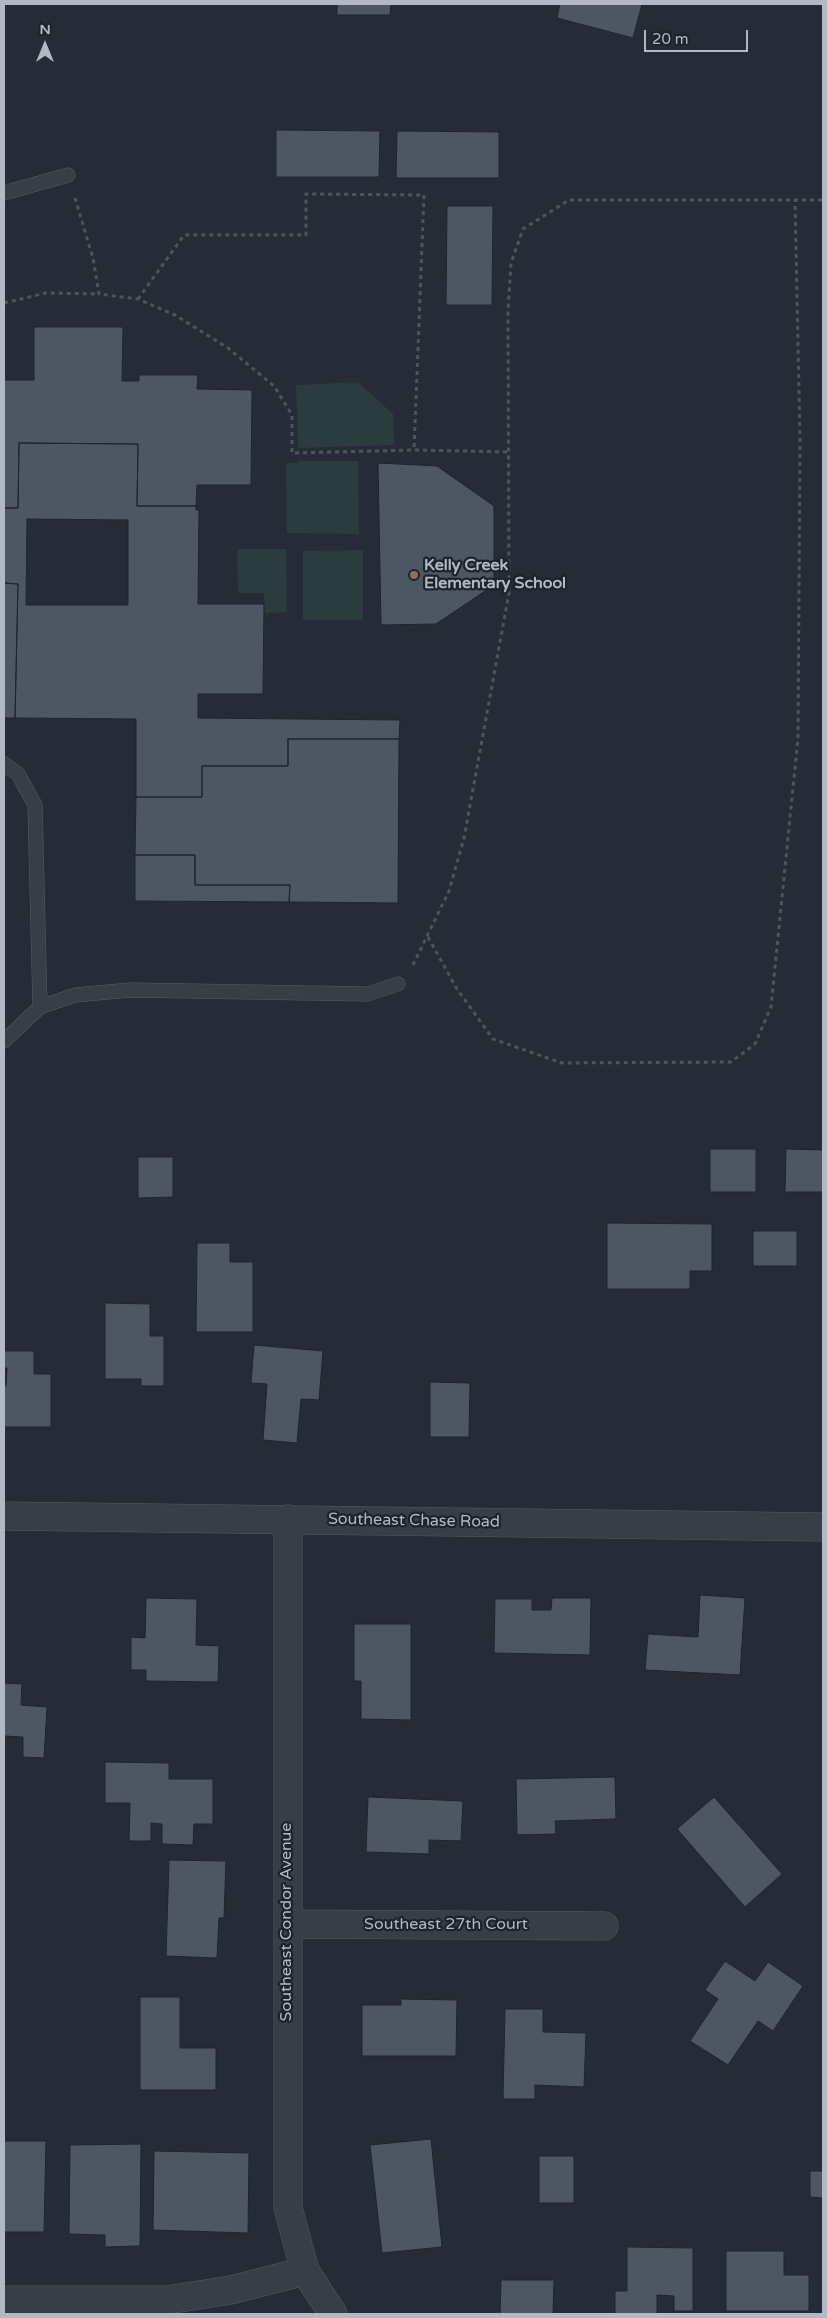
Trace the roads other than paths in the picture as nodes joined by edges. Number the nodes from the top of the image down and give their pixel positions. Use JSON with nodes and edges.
{"nodes":[{"id":1,"x":68,"y":175,"type":"road end"},
{"id":2,"x":4,"y":193,"type":"edge"},
{"id":3,"x":4,"y":764,"type":"edge"},
{"id":4,"x":398,"y":984,"type":"road end"},
{"id":5,"x":40,"y":1007,"type":"junction"},
{"id":6,"x":4,"y":1040,"type":"edge"},
{"id":7,"x":4,"y":1516,"type":"edge"},
{"id":8,"x":288,"y":1519,"type":"junction"},
{"id":9,"x":823,"y":1526,"type":"edge"},
{"id":10,"x":288,"y":1924,"type":"junction"},
{"id":11,"x":604,"y":1926,"type":"dead end"},
{"id":12,"x":305,"y":2271,"type":"junction"},
{"id":13,"x":4,"y":2300,"type":"edge"},
{"id":14,"x":333,"y":2314,"type":"edge"}],
"edges":[{"from":1,"to":2,"type":"lane"},
{"from":3,"to":5,"type":"lane"},
{"from":4,"to":5,"type":"lane"},
{"from":5,"to":6,"type":"lane"},
{"from":7,"to":8,"type":"street","name":"Southeast Chase Road"},
{"from":8,"to":9,"type":"street","name":"Southeast Chase Road"},
{"from":8,"to":10,"type":"street","name":"Southeast Condor Avenue"},
{"from":10,"to":11,"type":"street","name":"Southeast 27th Court"},
{"from":10,"to":12,"type":"street","name":"Southeast Condor Avenue"},
{"from":12,"to":13,"type":"street"},
{"from":12,"to":14,"type":"street","name":"Southeast Condor Avenue"}]}
